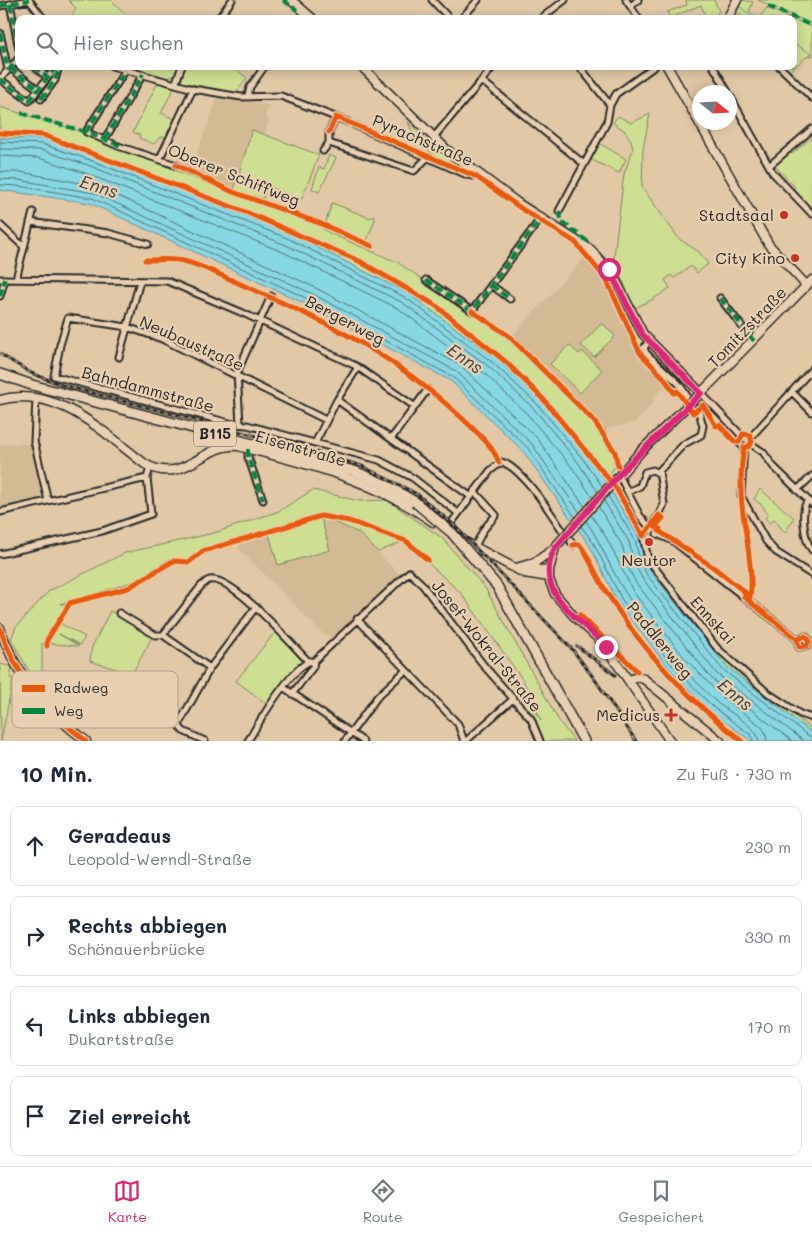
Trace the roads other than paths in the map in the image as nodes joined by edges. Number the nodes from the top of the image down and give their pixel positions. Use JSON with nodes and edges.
{"nodes":[{"id":1,"x":29,"y":0,"type":"edge"},
{"id":2,"x":232,"y":0,"type":"edge"},
{"id":3,"x":432,"y":0,"type":"edge"},
{"id":4,"x":478,"y":0,"type":"edge"},
{"id":5,"x":565,"y":0,"type":"edge"},
{"id":6,"x":626,"y":0,"type":"edge"},
{"id":7,"x":638,"y":0,"type":"edge"},
{"id":8,"x":737,"y":0,"type":"edge"},
{"id":9,"x":16,"y":1,"type":"edge"},
{"id":10,"x":296,"y":2,"type":"edge"},
{"id":11,"x":10,"y":4,"type":"junction"},
{"id":12,"x":0,"y":6,"type":"edge"},
{"id":13,"x":631,"y":6,"type":"junction"},
{"id":14,"x":41,"y":15,"type":"edge"},
{"id":15,"x":221,"y":15,"type":"edge"},
{"id":16,"x":307,"y":15,"type":"edge"},
{"id":17,"x":446,"y":15,"type":"edge"},
{"id":18,"x":465,"y":15,"type":"edge"},
{"id":19,"x":545,"y":15,"type":"edge"},
{"id":20,"x":637,"y":15,"type":"edge"},
{"id":21,"x":729,"y":15,"type":"edge"},
{"id":22,"x":15,"y":29,"type":"edge"},
{"id":23,"x":0,"y":33,"type":"edge"},
{"id":24,"x":15,"y":63,"type":"edge"},
{"id":25,"x":0,"y":69,"type":"edge"},
{"id":26,"x":10,"y":69,"type":"junction"},
{"id":27,"x":39,"y":70,"type":"edge"},
{"id":28,"x":54,"y":70,"type":"edge"},
{"id":29,"x":57,"y":70,"type":"edge"},
{"id":30,"x":180,"y":70,"type":"edge"},
{"id":31,"x":262,"y":70,"type":"edge"},
{"id":32,"x":365,"y":70,"type":"edge"},
{"id":33,"x":491,"y":70,"type":"edge"},
{"id":34,"x":582,"y":70,"type":"edge"},
{"id":35,"x":650,"y":70,"type":"edge"},
{"id":36,"x":669,"y":70,"type":"edge"},
{"id":37,"x":715,"y":70,"type":"edge"},
{"id":38,"x":783,"y":70,"type":"edge"},
{"id":39,"x":125,"y":71,"type":"joint"},
{"id":40,"x":143,"y":74,"type":"junction"},
{"id":41,"x":48,"y":77,"type":"junction"},
{"id":42,"x":0,"y":79,"type":"edge"},
{"id":43,"x":482,"y":80,"type":"junction"},
{"id":44,"x":176,"y":82,"type":"junction"},
{"id":45,"x":724,"y":85,"type":"edge"},
{"id":46,"x":193,"y":88,"type":"junction"},
{"id":47,"x":38,"y":89,"type":"junction"},
{"id":48,"x":248,"y":95,"type":"junction"},
{"id":49,"x":41,"y":98,"type":"dead end"},
{"id":50,"x":812,"y":98,"type":"edge"},
{"id":51,"x":610,"y":105,"type":"junction"},
{"id":52,"x":737,"y":109,"type":"edge"},
{"id":53,"x":336,"y":117,"type":"junction"},
{"id":54,"x":348,"y":122,"type":"dead end"},
{"id":55,"x":354,"y":125,"type":"dead end"},
{"id":56,"x":812,"y":130,"type":"edge"},
{"id":57,"x":433,"y":138,"type":"junction"},
{"id":58,"x":104,"y":139,"type":"junction"},
{"id":59,"x":329,"y":143,"type":"junction"},
{"id":60,"x":323,"y":151,"type":"dead end"},
{"id":61,"x":428,"y":157,"type":"junction"},
{"id":62,"x":160,"y":158,"type":"junction"},
{"id":63,"x":584,"y":164,"type":"junction"},
{"id":64,"x":176,"y":165,"type":"dead end"},
{"id":65,"x":768,"y":166,"type":"junction"},
{"id":66,"x":482,"y":177,"type":"junction"},
{"id":67,"x":559,"y":211,"type":"dead end"},
{"id":68,"x":33,"y":212,"type":"dead end"},
{"id":69,"x":812,"y":214,"type":"edge"},
{"id":70,"x":541,"y":218,"type":"junction"},
{"id":71,"x":30,"y":222,"type":"junction"},
{"id":72,"x":0,"y":225,"type":"edge"},
{"id":73,"x":148,"y":244,"type":"dead end"},
{"id":74,"x":24,"y":247,"type":"junction"},
{"id":75,"x":2,"y":279,"type":"edge"},
{"id":76,"x":16,"y":279,"type":"junction"},
{"id":77,"x":140,"y":280,"type":"junction"},
{"id":78,"x":426,"y":280,"type":"dead end"},
{"id":79,"x":809,"y":283,"type":"edge"},
{"id":80,"x":491,"y":285,"type":"junction"},
{"id":81,"x":0,"y":296,"type":"edge"},
{"id":82,"x":271,"y":296,"type":"dead end"},
{"id":83,"x":720,"y":298,"type":"dead end"},
{"id":84,"x":510,"y":299,"type":"dead end"},
{"id":85,"x":260,"y":321,"type":"junction"},
{"id":86,"x":127,"y":327,"type":"junction"},
{"id":87,"x":754,"y":341,"type":"junction"},
{"id":88,"x":648,"y":342,"type":"junction"},
{"id":89,"x":60,"y":344,"type":"joint"},
{"id":90,"x":119,"y":357,"type":"dead end"},
{"id":91,"x":358,"y":367,"type":"junction"},
{"id":92,"x":812,"y":369,"type":"edge"},
{"id":93,"x":0,"y":374,"type":"edge"},
{"id":94,"x":237,"y":375,"type":"junction"},
{"id":95,"x":428,"y":389,"type":"dead end"},
{"id":96,"x":793,"y":393,"type":"junction"},
{"id":97,"x":699,"y":394,"type":"junction"},
{"id":98,"x":687,"y":396,"type":"dead end"},
{"id":99,"x":36,"y":399,"type":"junction"},
{"id":100,"x":0,"y":400,"type":"edge"},
{"id":101,"x":337,"y":400,"type":"junction"},
{"id":102,"x":414,"y":406,"type":"junction"},
{"id":103,"x":696,"y":409,"type":"dead end"},
{"id":104,"x":812,"y":412,"type":"edge"},
{"id":105,"x":326,"y":420,"type":"junction"},
{"id":106,"x":240,"y":424,"type":"junction"},
{"id":107,"x":740,"y":435,"type":"junction"},
{"id":108,"x":751,"y":437,"type":"junction"},
{"id":109,"x":391,"y":439,"type":"junction"},
{"id":110,"x":315,"y":443,"type":"junction"},
{"id":111,"x":751,"y":444,"type":"junction"},
{"id":112,"x":744,"y":447,"type":"junction"},
{"id":113,"x":248,"y":449,"type":"junction"},
{"id":114,"x":150,"y":467,"type":"junction"},
{"id":115,"x":658,"y":473,"type":"junction"},
{"id":116,"x":619,"y":475,"type":"junction"},
{"id":117,"x":812,"y":476,"type":"edge"},
{"id":118,"x":147,"y":478,"type":"junction"},
{"id":119,"x":797,"y":490,"type":"junction"},
{"id":120,"x":628,"y":492,"type":"junction"},
{"id":121,"x":472,"y":494,"type":"junction"},
{"id":122,"x":263,"y":500,"type":"dead end"},
{"id":123,"x":48,"y":501,"type":"junction"},
{"id":124,"x":810,"y":502,"type":"edge"},
{"id":125,"x":0,"y":512,"type":"edge"},
{"id":126,"x":458,"y":513,"type":"junction"},
{"id":127,"x":562,"y":530,"type":"dead end"},
{"id":128,"x":652,"y":530,"type":"dead end"},
{"id":129,"x":446,"y":531,"type":"junction"},
{"id":130,"x":657,"y":534,"type":"dead end"},
{"id":131,"x":474,"y":548,"type":"junction"},
{"id":132,"x":555,"y":548,"type":"junction"},
{"id":133,"x":812,"y":550,"type":"edge"},
{"id":134,"x":0,"y":554,"type":"edge"},
{"id":135,"x":515,"y":568,"type":"junction"},
{"id":136,"x":549,"y":573,"type":"junction"},
{"id":137,"x":812,"y":575,"type":"edge"},
{"id":138,"x":256,"y":607,"type":"junction"},
{"id":139,"x":119,"y":613,"type":"dead end"},
{"id":140,"x":357,"y":619,"type":"junction"},
{"id":141,"x":0,"y":628,"type":"edge"},
{"id":142,"x":163,"y":635,"type":"junction"},
{"id":143,"x":797,"y":639,"type":"junction"},
{"id":144,"x":807,"y":646,"type":"junction"},
{"id":145,"x":812,"y":651,"type":"edge"},
{"id":146,"x":311,"y":661,"type":"junction"},
{"id":147,"x":210,"y":668,"type":"junction"},
{"id":148,"x":406,"y":670,"type":"junction"},
{"id":149,"x":19,"y":671,"type":"edge"},
{"id":150,"x":629,"y":680,"type":"junction"},
{"id":151,"x":284,"y":687,"type":"junction"},
{"id":152,"x":292,"y":694,"type":"junction"},
{"id":153,"x":513,"y":699,"type":"junction"},
{"id":154,"x":811,"y":716,"type":"edge"},
{"id":155,"x":72,"y":728,"type":"edge"},
{"id":156,"x":351,"y":732,"type":"junction"},
{"id":157,"x":86,"y":741,"type":"edge"},
{"id":158,"x":206,"y":741,"type":"edge"},
{"id":159,"x":248,"y":741,"type":"edge"},
{"id":160,"x":345,"y":741,"type":"edge"},
{"id":161,"x":363,"y":741,"type":"edge"},
{"id":162,"x":465,"y":741,"type":"edge"},
{"id":163,"x":540,"y":741,"type":"edge"},
{"id":164,"x":584,"y":741,"type":"edge"},
{"id":165,"x":670,"y":741,"type":"edge"},
{"id":166,"x":720,"y":741,"type":"edge"}],
"edges":[{"from":1,"to":9,"type":"street"},
{"from":1,"to":14,"type":"street"},
{"from":2,"to":15,"type":"street"},
{"from":3,"to":17,"type":"street"},
{"from":4,"to":18,"type":"street"},
{"from":5,"to":19,"type":"street"},
{"from":6,"to":13,"type":"street"},
{"from":7,"to":13,"type":"street"},
{"from":8,"to":21,"type":"street"},
{"from":9,"to":11,"type":"street"},
{"from":10,"to":16,"type":"street"},
{"from":11,"to":12,"type":"street"},
{"from":11,"to":22,"type":"street"},
{"from":13,"to":20,"type":"street"},
{"from":23,"to":26,"type":"street"},
{"from":24,"to":26,"type":"street"},
{"from":25,"to":26,"type":"street"},
{"from":26,"to":42,"type":"street"},
{"from":26,"to":47,"type":"street"},
{"from":27,"to":41,"type":"street"},
{"from":28,"to":41,"type":"street"},
{"from":29,"to":49,"type":"street"},
{"from":30,"to":44,"type":"street"},
{"from":31,"to":48,"type":"street"},
{"from":32,"to":57,"type":"street"},
{"from":33,"to":43,"type":"street"},
{"from":34,"to":51,"type":"street"},
{"from":35,"to":51,"type":"street"},
{"from":36,"to":79,"type":"street"},
{"from":37,"to":45,"type":"street"},
{"from":38,"to":50,"type":"street"},
{"from":39,"to":40,"type":"street","name":"Pyrachstraße"},
{"from":39,"to":58,"type":"street","name":"Oberer Schiffweg"},
{"from":40,"to":44,"type":"street","name":"Pyrachstraße"},
{"from":40,"to":58,"type":"street"},
{"from":41,"to":47,"type":"street"},
{"from":42,"to":47,"type":"street"},
{"from":43,"to":57,"type":"street"},
{"from":43,"to":63,"type":"street"},
{"from":44,"to":46,"type":"street","name":"Pyrachstraße"},
{"from":46,"to":48,"type":"street","name":"Pyrachstraße"},
{"from":46,"to":62,"type":"street"},
{"from":48,"to":53,"type":"street","name":"Pyrachstraße"},
{"from":51,"to":63,"type":"street"},
{"from":52,"to":65,"type":"street"},
{"from":53,"to":54,"type":"street","name":"Pyrachstraße"},
{"from":53,"to":59,"type":"street"},
{"from":55,"to":61,"type":"street","name":"Pyrachstraße"},
{"from":56,"to":65,"type":"street"},
{"from":57,"to":66,"type":"street"},
{"from":58,"to":62,"type":"street","name":"Oberer Schiffweg"},
{"from":59,"to":60,"type":"street"},
{"from":59,"to":61,"type":"street"},
{"from":61,"to":66,"type":"street","name":"Pyrachstraße"},
{"from":62,"to":64,"type":"street","name":"Oberer Schiffweg"},
{"from":63,"to":67,"type":"street"},
{"from":65,"to":69,"type":"street"},
{"from":66,"to":70,"type":"street"},
{"from":68,"to":71,"type":"street"},
{"from":70,"to":80,"type":"street"},
{"from":70,"to":88,"type":"street"},
{"from":71,"to":73,"type":"street"},
{"from":71,"to":74,"type":"street"},
{"from":72,"to":74,"type":"street"},
{"from":74,"to":76,"type":"street"},
{"from":75,"to":76,"type":"street"},
{"from":75,"to":81,"type":"street"},
{"from":76,"to":77,"type":"street"},
{"from":77,"to":85,"type":"street"},
{"from":77,"to":86,"type":"street"},
{"from":78,"to":80,"type":"street"},
{"from":79,"to":87,"type":"street","name":"Tomitzstraße"},
{"from":80,"to":84,"type":"street"},
{"from":82,"to":85,"type":"street"},
{"from":83,"to":87,"type":"street"},
{"from":85,"to":91,"type":"street"},
{"from":85,"to":94,"type":"street"},
{"from":86,"to":89,"type":"street","name":"Neubaustraße"},
{"from":86,"to":90,"type":"street"},
{"from":86,"to":94,"type":"street","name":"Neubaustraße"},
{"from":87,"to":97,"type":"street","name":"Tomitzstraße"},
{"from":88,"to":97,"type":"street"},
{"from":88,"to":98,"type":"street"},
{"from":89,"to":106,"type":"street","name":"Bahndammstraße"},
{"from":91,"to":101,"type":"street"},
{"from":91,"to":102,"type":"street"},
{"from":92,"to":96,"type":"street"},
{"from":93,"to":164,"type":"main road","name":"Eisenstraße","number":"B115","bridge":true},
{"from":94,"to":105,"type":"street","name":"Neubaustraße"},
{"from":94,"to":106,"type":"street"},
{"from":95,"to":102,"type":"street"},
{"from":96,"to":104,"type":"street"},
{"from":96,"to":108,"type":"street"},
{"from":97,"to":107,"type":"street"},
{"from":97,"to":116,"type":"street","name":"Tomitzstraße","bridge":true},
{"from":99,"to":100,"type":"street"},
{"from":99,"to":114,"type":"street"},
{"from":99,"to":123,"type":"street"},
{"from":101,"to":105,"type":"street"},
{"from":101,"to":109,"type":"street"},
{"from":102,"to":109,"type":"street"},
{"from":103,"to":115,"type":"street"},
{"from":105,"to":110,"type":"street"},
{"from":106,"to":110,"type":"street","name":"Bahndammstraße"},
{"from":107,"to":108,"type":"street"},
{"from":107,"to":112,"type":"street"},
{"from":108,"to":111,"type":"street"},
{"from":109,"to":121,"type":"street"},
{"from":110,"to":126,"type":"street","name":"Bahndammstraße"},
{"from":111,"to":112,"type":"street"},
{"from":111,"to":119,"type":"street"},
{"from":112,"to":137,"type":"street"},
{"from":113,"to":114,"type":"street","name":"Eisenstraße"},
{"from":113,"to":122,"type":"street"},
{"from":113,"to":129,"type":"street","name":"Eisenstraße"},
{"from":114,"to":118,"type":"street"},
{"from":115,"to":120,"type":"street"},
{"from":115,"to":154,"type":"street","name":"Ennskai"},
{"from":116,"to":120,"type":"street"},
{"from":116,"to":132,"type":"street","name":"Tomitzstraße","bridge":true},
{"from":117,"to":119,"type":"street"},
{"from":118,"to":123,"type":"street"},
{"from":118,"to":134,"type":"street"},
{"from":119,"to":124,"type":"street"},
{"from":120,"to":128,"type":"street","bridge":true},
{"from":121,"to":126,"type":"street"},
{"from":121,"to":127,"type":"street"},
{"from":121,"to":131,"type":"street"},
{"from":123,"to":125,"type":"street"},
{"from":124,"to":133,"type":"street"},
{"from":126,"to":129,"type":"street"},
{"from":129,"to":131,"type":"street","name":"Eisenstraße"},
{"from":130,"to":143,"type":"street"},
{"from":131,"to":135,"type":"street","name":"Eisenstraße"},
{"from":132,"to":135,"type":"street"},
{"from":132,"to":136,"type":"street"},
{"from":135,"to":136,"type":"street","name":"Eisenstraße"},
{"from":136,"to":150,"type":"street"},
{"from":138,"to":142,"type":"street"},
{"from":138,"to":146,"type":"street"},
{"from":138,"to":147,"type":"street"},
{"from":139,"to":142,"type":"street"},
{"from":140,"to":146,"type":"street"},
{"from":140,"to":148,"type":"street"},
{"from":140,"to":153,"type":"street","name":"Josef-Wokral-Straße"},
{"from":141,"to":149,"type":"street"},
{"from":142,"to":147,"type":"street"},
{"from":143,"to":144,"type":"street"},
{"from":143,"to":144,"type":"street"},
{"from":144,"to":145,"type":"street"},
{"from":146,"to":151,"type":"street"},
{"from":146,"to":152,"type":"street"},
{"from":147,"to":158,"type":"street"},
{"from":148,"to":156,"type":"street"},
{"from":148,"to":162,"type":"street"},
{"from":150,"to":165,"type":"street"},
{"from":150,"to":166,"type":"street"},
{"from":151,"to":152,"type":"street"},
{"from":151,"to":159,"type":"street"},
{"from":152,"to":156,"type":"street"},
{"from":153,"to":162,"type":"street"},
{"from":153,"to":163,"type":"street","name":"Josef-Wokral-Straße"},
{"from":155,"to":157,"type":"street"},
{"from":156,"to":160,"type":"street"},
{"from":156,"to":161,"type":"street"}]}
